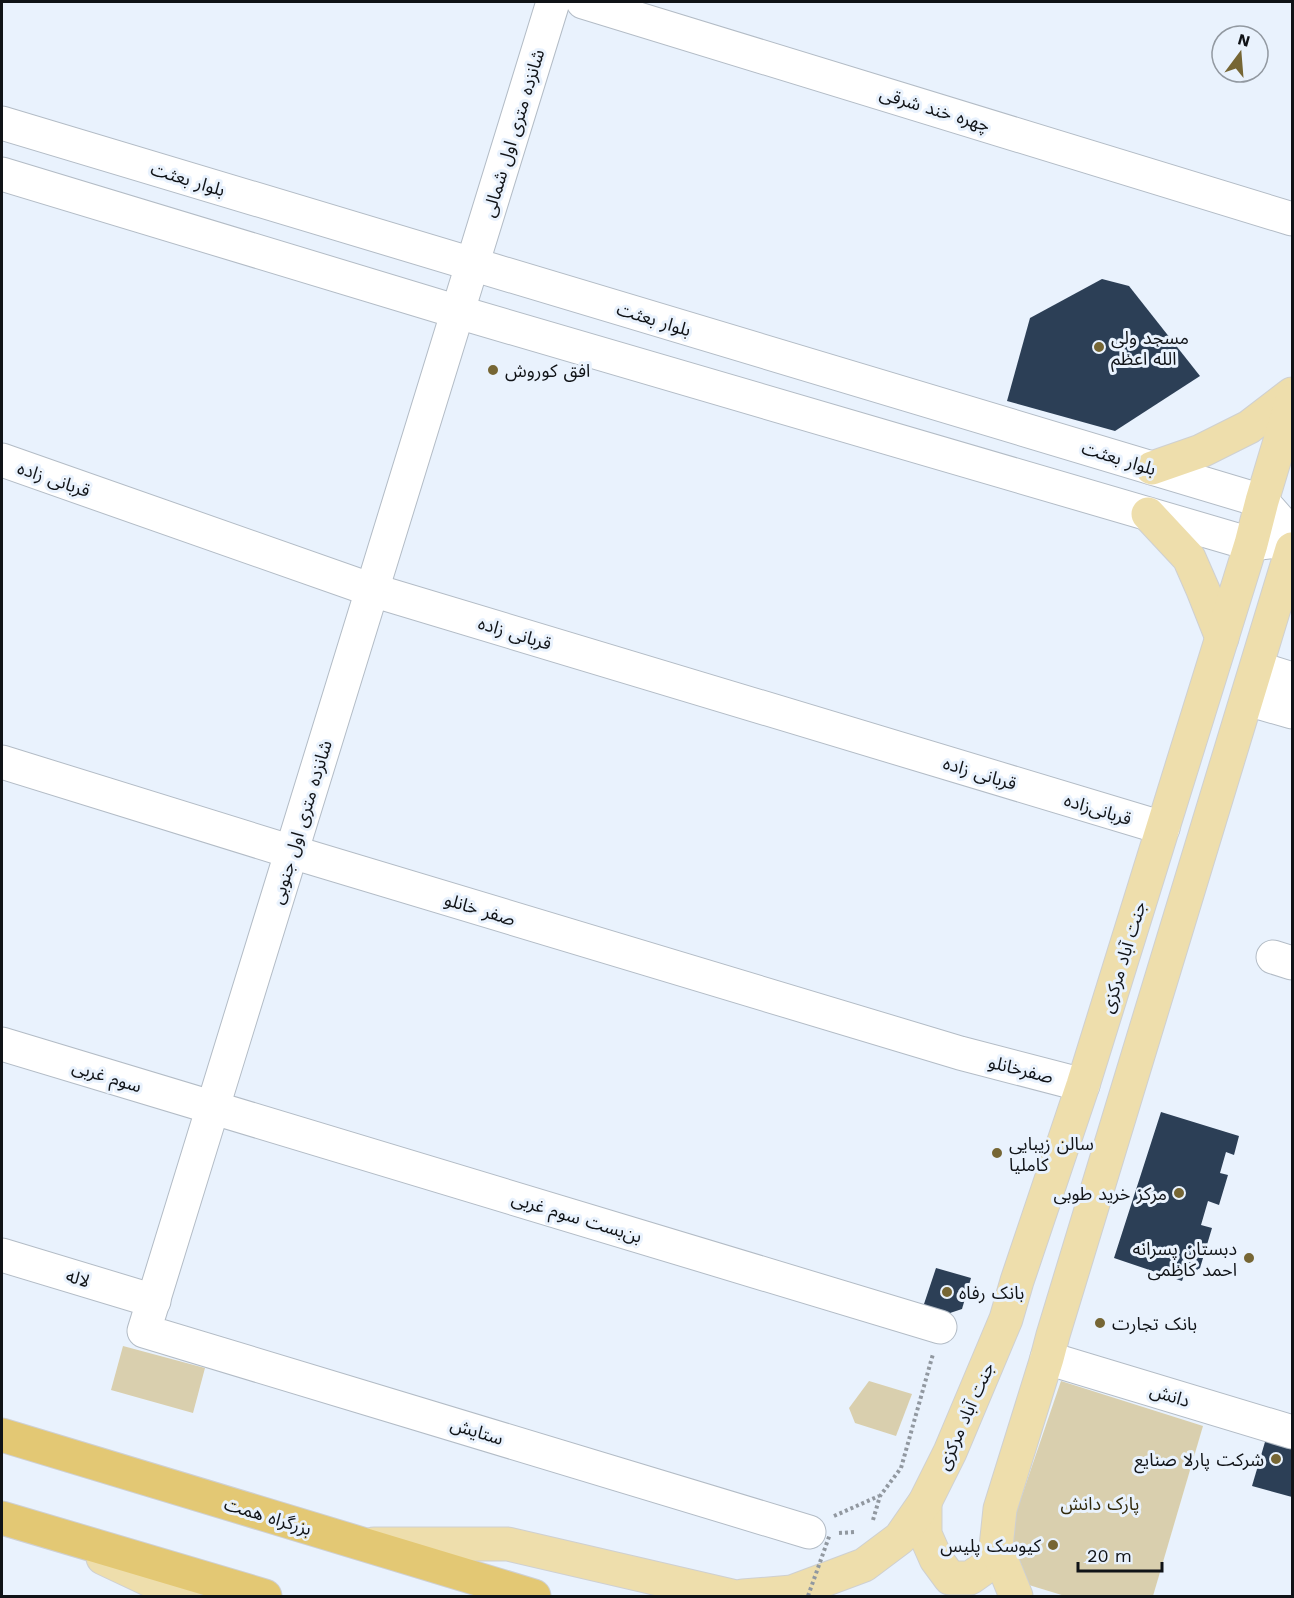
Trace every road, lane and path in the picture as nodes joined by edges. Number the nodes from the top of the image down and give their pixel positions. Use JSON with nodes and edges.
{"nodes":[{"id":1,"x":553,"y":2,"type":"edge"},
{"id":2,"x":583,"y":2,"type":"edge"},
{"id":3,"x":2,"y":123,"type":"edge"},
{"id":4,"x":2,"y":174,"type":"edge"},
{"id":5,"x":1289,"y":218,"type":"edge"},
{"id":6,"x":472,"y":265,"type":"junction"},
{"id":7,"x":458,"y":312,"type":"junction"},
{"id":8,"x":1293,"y":394,"type":"edge"},
{"id":9,"x":1293,"y":401,"type":"edge"},
{"id":10,"x":2,"y":460,"type":"edge"},
{"id":11,"x":1152,"y":468,"type":"junction"},
{"id":12,"x":1262,"y":501,"type":"junction"},
{"id":13,"x":1148,"y":514,"type":"junction"},
{"id":14,"x":1293,"y":537,"type":"edge"},
{"id":15,"x":1251,"y":544,"type":"junction"},
{"id":16,"x":1293,"y":549,"type":"edge"},
{"id":17,"x":372,"y":590,"type":"junction"},
{"id":18,"x":1222,"y":638,"type":"junction"},
{"id":19,"x":1293,"y":679,"type":"edge"},
{"id":20,"x":1252,"y":684,"type":"junction"},
{"id":21,"x":1293,"y":712,"type":"edge"},
{"id":22,"x":2,"y":762,"type":"edge"},
{"id":23,"x":1034,"y":790,"type":"joint"},
{"id":24,"x":1163,"y":828,"type":"junction"},
{"id":25,"x":292,"y":852,"type":"junction"},
{"id":26,"x":2,"y":1044,"type":"edge"},
{"id":27,"x":960,"y":1053,"type":"joint"},
{"id":28,"x":1083,"y":1085,"type":"junction"},
{"id":29,"x":213,"y":1108,"type":"junction"},
{"id":30,"x":2,"y":1255,"type":"edge"},
{"id":31,"x":149,"y":1316,"type":"junction"},
{"id":32,"x":940,"y":1327,"type":"joint"},
{"id":33,"x":1047,"y":1358,"type":"junction"},
{"id":34,"x":1293,"y":1432,"type":"edge"},
{"id":35,"x":2,"y":1435,"type":"edge"},
{"id":36,"x":880,"y":1496,"type":"junction"},
{"id":37,"x":925,"y":1502,"type":"junction"},
{"id":38,"x":2,"y":1518,"type":"edge"},
{"id":39,"x":872,"y":1523,"type":"dead end"},
{"id":40,"x":860,"y":1532,"type":"dead end"},
{"id":41,"x":819,"y":1533,"type":"junction"},
{"id":42,"x":52,"y":1534,"type":"junction"},
{"id":43,"x":359,"y":1544,"type":"junction"},
{"id":44,"x":996,"y":1547,"type":"junction"},
{"id":45,"x":184,"y":1596,"type":"edge"},
{"id":46,"x":265,"y":1596,"type":"edge"},
{"id":47,"x":534,"y":1596,"type":"edge"},
{"id":48,"x":732,"y":1596,"type":"edge"},
{"id":49,"x":743,"y":1596,"type":"edge"},
{"id":50,"x":808,"y":1596,"type":"edge"},
{"id":51,"x":1016,"y":1596,"type":"edge"}],
"edges":[{"from":1,"to":6,"type":"street","name":"شانزده متری اول شمالی"},
{"from":2,"to":5,"type":"street","name":"چهره خند شرقی"},
{"from":3,"to":6,"type":"street","name":"بلوار بعثت"},
{"from":4,"to":7,"type":"street"},
{"from":6,"to":7,"type":"street","name":"شانزده متری اول شمالی"},
{"from":6,"to":11,"type":"street","name":"بلوار بعثت"},
{"from":7,"to":13,"type":"street"},
{"from":7,"to":17,"type":"street","name":"شانزده متری اول جنوبی"},
{"from":8,"to":11,"type":"main road"},
{"from":9,"to":12,"type":"main road","name":"جنت آباد مرکزی"},
{"from":10,"to":17,"type":"street","name":"قربانی زاده"},
{"from":11,"to":12,"type":"street","name":"بلوار بعثت"},
{"from":12,"to":14,"type":"street"},
{"from":12,"to":15,"type":"main road","name":"جنت آباد مرکزی"},
{"from":13,"to":15,"type":"street"},
{"from":13,"to":18,"type":"main road"},
{"from":14,"to":15,"type":"street"},
{"from":15,"to":18,"type":"main road","name":"جنت آباد مرکزی"},
{"from":16,"to":20,"type":"main road"},
{"from":17,"to":23,"type":"street","name":"قربانی زاده"},
{"from":17,"to":25,"type":"street","name":"شانزده متری اول جنوبی"},
{"from":18,"to":24,"type":"main road","name":"جنت آباد مرکزی"},
{"from":19,"to":20,"type":"street"},
{"from":20,"to":21,"type":"street"},
{"from":20,"to":33,"type":"main road"},
{"from":22,"to":25,"type":"street","name":"صفر خانلو"},
{"from":23,"to":24,"type":"street","name":"قربانی‌زاده"},
{"from":24,"to":28,"type":"main road","name":"جنت آباد مرکزی"},
{"from":25,"to":27,"type":"street","name":"صفر خانلو"},
{"from":25,"to":29,"type":"street","name":"شانزده متری اول جنوبی"},
{"from":26,"to":29,"type":"street","name":"سوم غربی"},
{"from":27,"to":28,"type":"street","name":"صفرخانلو"},
{"from":28,"to":37,"type":"main road","name":"جنت آباد مرکزی"},
{"from":29,"to":31,"type":"street","name":"شانزده متری اول جنوبی"},
{"from":29,"to":32,"type":"street","name":"بن‌بست سوم غربی"},
{"from":30,"to":31,"type":"street","name":"لاله"},
{"from":31,"to":41,"type":"street","name":"ستایش"},
{"from":32,"to":36,"type":"path"},
{"from":33,"to":34,"type":"street","name":"دانش"},
{"from":33,"to":44,"type":"main road"},
{"from":35,"to":43,"type":"highway","name":"بزرگراه همت"},
{"from":36,"to":39,"type":"path"},
{"from":36,"to":41,"type":"path"},
{"from":37,"to":44,"type":"main road"},
{"from":37,"to":49,"type":"main road","name":"جنت آباد مرکزی"},
{"from":38,"to":42,"type":"highway"},
{"from":40,"to":41,"type":"path"},
{"from":41,"to":50,"type":"path","bridge":true},
{"from":42,"to":45,"type":"main road"},
{"from":42,"to":46,"type":"highway"},
{"from":43,"to":47,"type":"highway","name":"بزرگراه همت"},
{"from":43,"to":48,"type":"main road"},
{"from":44,"to":51,"type":"main road"}]}
